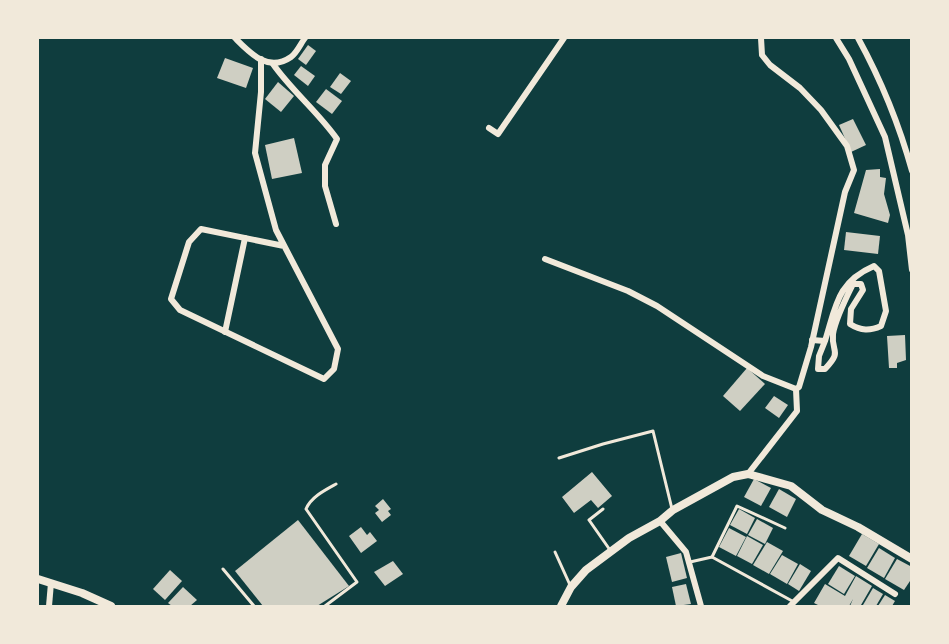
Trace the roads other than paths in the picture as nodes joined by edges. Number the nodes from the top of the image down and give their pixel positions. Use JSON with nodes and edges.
{"nodes":[{"id":1,"x":235,"y":38,"type":"edge"},
{"id":2,"x":305,"y":38,"type":"edge"},
{"id":3,"x":564,"y":38,"type":"edge"},
{"id":4,"x":761,"y":38,"type":"edge"},
{"id":5,"x":836,"y":38,"type":"edge"},
{"id":6,"x":858,"y":38,"type":"edge"},
{"id":7,"x":261,"y":59,"type":"junction"},
{"id":8,"x":273,"y":64,"type":"junction"},
{"id":9,"x":489,"y":128,"type":"dead end"},
{"id":10,"x":903,"y":140,"type":"junction"},
{"id":11,"x":912,"y":142,"type":"edge"},
{"id":12,"x":912,"y":171,"type":"edge"},
{"id":13,"x":336,"y":224,"type":"dead end"},
{"id":14,"x":245,"y":237,"type":"junction"},
{"id":15,"x":284,"y":246,"type":"junction"},
{"id":16,"x":545,"y":259,"type":"dead end"},
{"id":17,"x":912,"y":270,"type":"edge"},
{"id":18,"x":225,"y":332,"type":"junction"},
{"id":19,"x":812,"y":340,"type":"junction"},
{"id":20,"x":825,"y":341,"type":"junction"},
{"id":21,"x":796,"y":389,"type":"junction"},
{"id":22,"x":559,"y":458,"type":"dead end"},
{"id":23,"x":748,"y":474,"type":"junction"},
{"id":24,"x":336,"y":484,"type":"dead end"},
{"id":25,"x":603,"y":509,"type":"dead end"},
{"id":26,"x":673,"y":510,"type":"junction"},
{"id":27,"x":660,"y":521,"type":"junction"},
{"id":28,"x":785,"y":528,"type":"dead end"},
{"id":29,"x":611,"y":551,"type":"junction"},
{"id":30,"x":555,"y":552,"type":"dead end"},
{"id":31,"x":712,"y":556,"type":"junction"},
{"id":32,"x":912,"y":559,"type":"edge"},
{"id":33,"x":688,"y":562,"type":"junction"},
{"id":34,"x":223,"y":568,"type":"dead end"},
{"id":35,"x":38,"y":579,"type":"edge"},
{"id":36,"x":51,"y":584,"type":"junction"},
{"id":37,"x":571,"y":587,"type":"junction"},
{"id":38,"x":895,"y":594,"type":"dead end"},
{"id":39,"x":793,"y":605,"type":"edge"},
{"id":40,"x":49,"y":606,"type":"edge"},
{"id":41,"x":111,"y":606,"type":"edge"},
{"id":42,"x":254,"y":606,"type":"edge"},
{"id":43,"x":325,"y":606,"type":"edge"},
{"id":44,"x":561,"y":606,"type":"edge"},
{"id":45,"x":701,"y":606,"type":"edge"}],
"edges":[{"from":1,"to":7,"type":"street"},
{"from":2,"to":8,"type":"street"},
{"from":3,"to":9,"type":"street"},
{"from":4,"to":19,"type":"street"},
{"from":5,"to":17,"type":"street"},
{"from":6,"to":10,"type":"street"},
{"from":7,"to":8,"type":"street"},
{"from":7,"to":15,"type":"street"},
{"from":8,"to":13,"type":"street"},
{"from":10,"to":11,"type":"street"},
{"from":10,"to":12,"type":"street"},
{"from":14,"to":15,"type":"street"},
{"from":14,"to":18,"type":"street"},
{"from":14,"to":18,"type":"street"},
{"from":15,"to":18,"type":"street"},
{"from":16,"to":21,"type":"street"},
{"from":19,"to":20,"type":"street"},
{"from":19,"to":21,"type":"street"},
{"from":20,"to":20,"type":"street"},
{"from":21,"to":23,"type":"street"},
{"from":22,"to":26,"type":"lane"},
{"from":23,"to":26,"type":"street"},
{"from":23,"to":32,"type":"street"},
{"from":24,"to":43,"type":"lane"},
{"from":25,"to":29,"type":"lane"},
{"from":26,"to":27,"type":"street"},
{"from":27,"to":29,"type":"street"},
{"from":27,"to":33,"type":"street"},
{"from":28,"to":31,"type":"lane"},
{"from":29,"to":37,"type":"street"},
{"from":30,"to":37,"type":"lane"},
{"from":31,"to":33,"type":"lane"},
{"from":31,"to":39,"type":"lane"},
{"from":33,"to":45,"type":"street"},
{"from":34,"to":42,"type":"lane"},
{"from":35,"to":36,"type":"street"},
{"from":36,"to":40,"type":"street"},
{"from":36,"to":41,"type":"street"},
{"from":37,"to":44,"type":"street"},
{"from":38,"to":39,"type":"street"}]}
